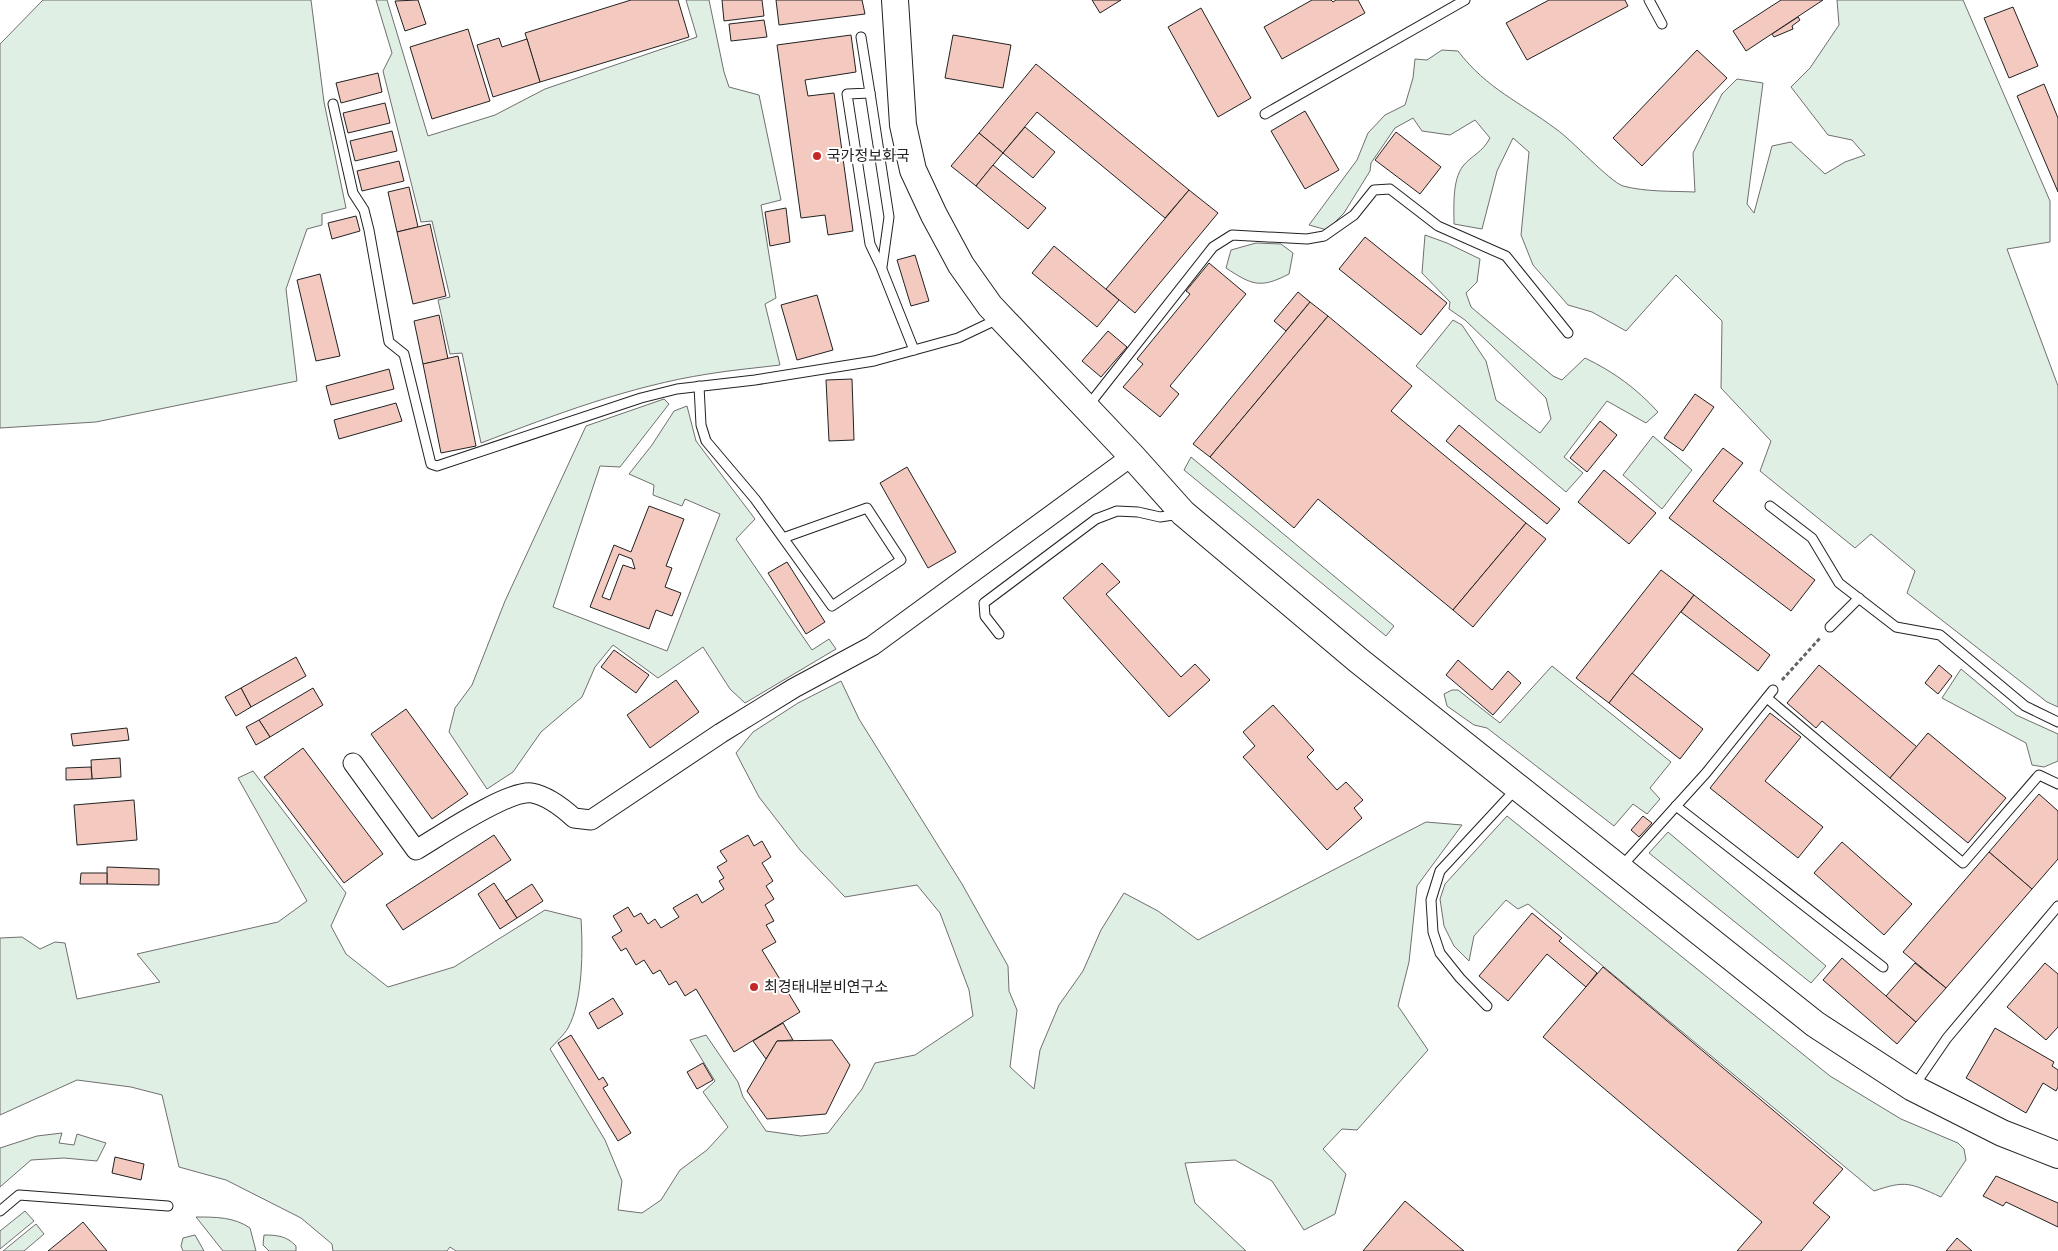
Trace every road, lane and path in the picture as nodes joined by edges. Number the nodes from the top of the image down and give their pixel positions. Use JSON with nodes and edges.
{"nodes":[{"id":1,"x":895,"y":0,"type":"edge"},
{"id":2,"x":1465,"y":0,"type":"edge"},
{"id":3,"x":1649,"y":0,"type":"edge"},
{"id":4,"x":1662,"y":24,"type":"dead end"},
{"id":5,"x":861,"y":37,"type":"dead end"},
{"id":6,"x":870,"y":93,"type":"junction"},
{"id":7,"x":333,"y":104,"type":"dead end"},
{"id":8,"x":1265,"y":114,"type":"dead end"},
{"id":9,"x":882,"y":267,"type":"junction"},
{"id":10,"x":1001,"y":318,"type":"junction"},
{"id":11,"x":1568,"y":333,"type":"dead end"},
{"id":12,"x":914,"y":350,"type":"junction"},
{"id":13,"x":699,"y":386,"type":"junction"},
{"id":14,"x":1086,"y":408,"type":"junction"},
{"id":15,"x":1132,"y":456,"type":"junction"},
{"id":16,"x":1770,"y":506,"type":"dead end"},
{"id":17,"x":1183,"y":513,"type":"junction"},
{"id":18,"x":783,"y":538,"type":"junction"},
{"id":19,"x":1859,"y":598,"type":"junction"},
{"id":20,"x":1830,"y":627,"type":"joint"},
{"id":21,"x":999,"y":634,"type":"dead end"},
{"id":22,"x":1770,"y":694,"type":"junction"},
{"id":23,"x":2058,"y":722,"type":"edge"},
{"id":24,"x":353,"y":763,"type":"dead end"},
{"id":25,"x":2058,"y":784,"type":"edge"},
{"id":26,"x":1517,"y":788,"type":"junction"},
{"id":27,"x":1676,"y":806,"type":"junction"},
{"id":28,"x":1619,"y":869,"type":"junction"},
{"id":29,"x":2058,"y":906,"type":"edge"},
{"id":30,"x":1883,"y":967,"type":"dead end"},
{"id":31,"x":1487,"y":1006,"type":"dead end"},
{"id":32,"x":1913,"y":1088,"type":"junction"},
{"id":33,"x":2058,"y":1155,"type":"edge"},
{"id":34,"x":168,"y":1206,"type":"dead end"},
{"id":35,"x":0,"y":1211,"type":"edge"}],
"edges":[{"from":1,"to":10,"type":"street"},
{"from":2,"to":8,"type":"lane"},
{"from":3,"to":4,"type":"lane"},
{"from":5,"to":6,"type":"lane"},
{"from":6,"to":9,"type":"lane"},
{"from":6,"to":9,"type":"lane"},
{"from":7,"to":13,"type":"lane"},
{"from":9,"to":12,"type":"lane"},
{"from":10,"to":12,"type":"lane"},
{"from":10,"to":14,"type":"street"},
{"from":11,"to":14,"type":"lane"},
{"from":12,"to":13,"type":"lane"},
{"from":13,"to":18,"type":"lane"},
{"from":14,"to":15,"type":"street"},
{"from":15,"to":17,"type":"street"},
{"from":15,"to":24,"type":"street"},
{"from":16,"to":19,"type":"lane"},
{"from":17,"to":21,"type":"lane"},
{"from":17,"to":26,"type":"street"},
{"from":18,"to":18,"type":"lane"},
{"from":19,"to":20,"type":"lane"},
{"from":19,"to":23,"type":"lane"},
{"from":20,"to":22,"type":"path"},
{"from":22,"to":25,"type":"lane"},
{"from":22,"to":27,"type":"lane"},
{"from":26,"to":28,"type":"street"},
{"from":26,"to":31,"type":"lane"},
{"from":27,"to":28,"type":"lane"},
{"from":27,"to":30,"type":"lane"},
{"from":28,"to":32,"type":"street"},
{"from":29,"to":32,"type":"lane"},
{"from":32,"to":33,"type":"street"},
{"from":34,"to":35,"type":"lane"}]}
